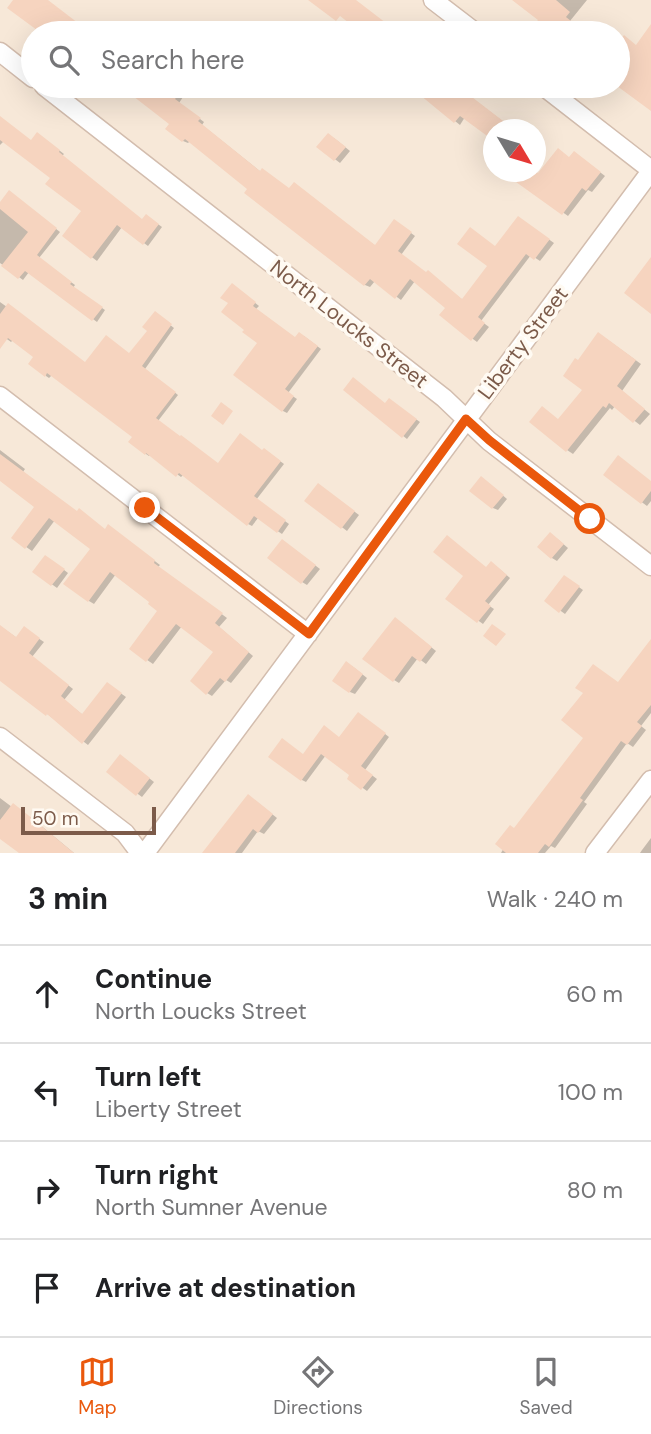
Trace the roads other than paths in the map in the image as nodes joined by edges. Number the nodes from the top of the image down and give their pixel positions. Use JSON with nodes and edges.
{"nodes":[{"id":1,"x":433,"y":0,"type":"edge"},
{"id":2,"x":460,"y":21,"type":"edge"},
{"id":3,"x":0,"y":52,"type":"edge"},
{"id":4,"x":21,"y":69,"type":"edge"},
{"id":5,"x":59,"y":98,"type":"edge"},
{"id":6,"x":558,"y":98,"type":"edge"},
{"id":7,"x":651,"y":170,"type":"edge"},
{"id":8,"x":0,"y":396,"type":"edge"},
{"id":9,"x":466,"y":419,"type":"junction"},
{"id":10,"x":651,"y":566,"type":"edge"},
{"id":11,"x":309,"y":634,"type":"junction"},
{"id":12,"x":0,"y":737,"type":"edge"},
{"id":13,"x":651,"y":780,"type":"edge"},
{"id":14,"x":143,"y":853,"type":"edge"},
{"id":15,"x":596,"y":853,"type":"edge"}],
"edges":[{"from":1,"to":2,"type":"street"},
{"from":3,"to":4,"type":"street"},
{"from":5,"to":9,"type":"street","name":"North Loucks Street"},
{"from":6,"to":7,"type":"street"},
{"from":7,"to":9,"type":"street","name":"Liberty Street"},
{"from":8,"to":11,"type":"street"},
{"from":9,"to":10,"type":"street","name":"North Loucks Street"},
{"from":9,"to":11,"type":"street","name":"Liberty Street"},
{"from":11,"to":14,"type":"street","name":"Liberty Street"},
{"from":12,"to":14,"type":"street"},
{"from":13,"to":15,"type":"street"}]}
